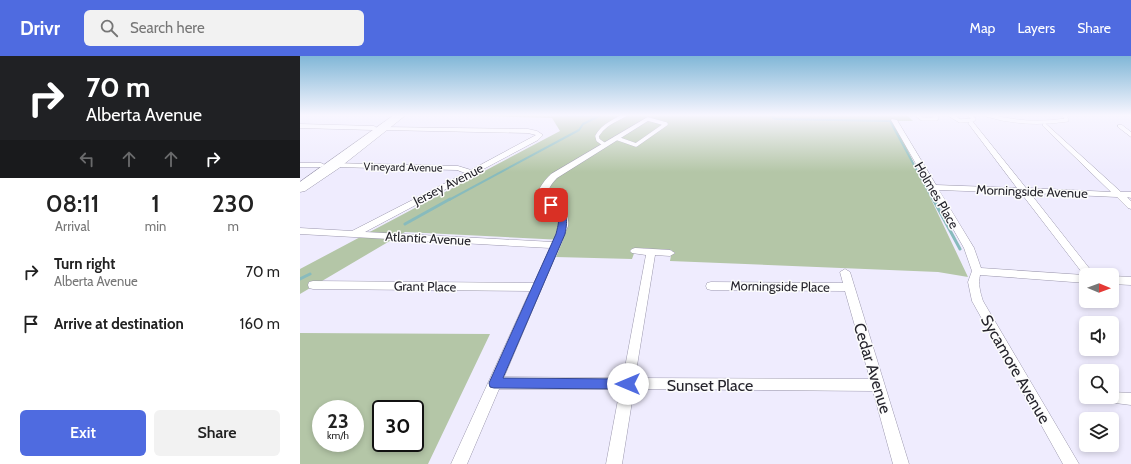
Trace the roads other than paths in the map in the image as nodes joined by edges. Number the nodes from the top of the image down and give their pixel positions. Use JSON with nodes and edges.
{"nodes":[{"id":1,"x":370,"y":134,"type":"edge"},
{"id":2,"x":372,"y":134,"type":"edge"},
{"id":3,"x":539,"y":134,"type":"edge"},
{"id":4,"x":598,"y":134,"type":"edge"},
{"id":5,"x":623,"y":134,"type":"edge"},
{"id":6,"x":652,"y":134,"type":"edge"},
{"id":7,"x":902,"y":134,"type":"edge"},
{"id":8,"x":981,"y":134,"type":"edge"},
{"id":9,"x":1055,"y":134,"type":"edge"},
{"id":10,"x":616,"y":138,"type":"junction"},
{"id":11,"x":605,"y":145,"type":"junction"},
{"id":12,"x":300,"y":165,"type":"edge"},
{"id":13,"x":321,"y":165,"type":"junction"},
{"id":14,"x":334,"y":165,"type":"junction"},
{"id":15,"x":472,"y":172,"type":"junction"},
{"id":16,"x":300,"y":179,"type":"edge"},
{"id":17,"x":933,"y":187,"type":"junction"},
{"id":18,"x":300,"y":188,"type":"edge"},
{"id":19,"x":1024,"y":191,"type":"junction"},
{"id":20,"x":1119,"y":195,"type":"junction"},
{"id":21,"x":1131,"y":195,"type":"edge"},
{"id":22,"x":1131,"y":206,"type":"edge"},
{"id":23,"x":300,"y":231,"type":"edge"},
{"id":24,"x":353,"y":234,"type":"junction"},
{"id":25,"x":555,"y":245,"type":"junction"},
{"id":26,"x":635,"y":251,"type":"dead end"},
{"id":27,"x":651,"y":252,"type":"junction"},
{"id":28,"x":670,"y":253,"type":"dead end"},
{"id":29,"x":1084,"y":268,"type":"edge"},
{"id":30,"x":978,"y":271,"type":"junction"},
{"id":31,"x":845,"y":272,"type":"dead end"},
{"id":32,"x":1079,"y":278,"type":"edge"},
{"id":33,"x":1119,"y":280,"type":"edge"},
{"id":34,"x":1131,"y":281,"type":"edge"},
{"id":35,"x":313,"y":285,"type":"dead end"},
{"id":36,"x":711,"y":286,"type":"dead end"},
{"id":37,"x":536,"y":287,"type":"junction"},
{"id":38,"x":849,"y":287,"type":"junction"},
{"id":39,"x":494,"y":383,"type":"junction"},
{"id":40,"x":628,"y":384,"type":"junction"},
{"id":41,"x":878,"y":385,"type":"junction"},
{"id":42,"x":1119,"y":398,"type":"edge"},
{"id":43,"x":1131,"y":399,"type":"edge"},
{"id":44,"x":459,"y":464,"type":"edge"},
{"id":45,"x":614,"y":464,"type":"edge"},
{"id":46,"x":902,"y":464,"type":"edge"},
{"id":47,"x":1071,"y":464,"type":"edge"}],
"edges":[{"from":1,"to":13,"type":"highway"},
{"from":2,"to":14,"type":"highway"},
{"from":3,"to":15,"type":"street","name":"Jersey Avenue"},
{"from":4,"to":11,"type":"lane"},
{"from":5,"to":10,"type":"street"},
{"from":6,"to":10,"type":"lane"},
{"from":7,"to":17,"type":"street","name":"Holmes Place"},
{"from":8,"to":19,"type":"street"},
{"from":9,"to":20,"type":"street"},
{"from":10,"to":11,"type":"street"},
{"from":11,"to":25,"type":"street"},
{"from":12,"to":13,"type":"street"},
{"from":13,"to":16,"type":"highway"},
{"from":14,"to":15,"type":"street","name":"Vineyard Avenue"},
{"from":14,"to":18,"type":"highway"},
{"from":15,"to":24,"type":"street","name":"Jersey Avenue"},
{"from":17,"to":19,"type":"street","name":"Morningside Avenue"},
{"from":17,"to":30,"type":"street","name":"Holmes Place"},
{"from":19,"to":20,"type":"street","name":"Morningside Avenue"},
{"from":19,"to":29,"type":"street"},
{"from":20,"to":21,"type":"street","name":"Morningside Avenue"},
{"from":20,"to":22,"type":"street"},
{"from":23,"to":24,"type":"street","name":"Atlantic Avenue"},
{"from":24,"to":25,"type":"street","name":"Atlantic Avenue"},
{"from":25,"to":37,"type":"street"},
{"from":26,"to":27,"type":"street"},
{"from":27,"to":28,"type":"street"},
{"from":27,"to":40,"type":"street"},
{"from":30,"to":32,"type":"street"},
{"from":30,"to":47,"type":"street","name":"Sycamore Avenue"},
{"from":31,"to":38,"type":"street","name":"Cedar Avenue"},
{"from":33,"to":34,"type":"street"},
{"from":35,"to":37,"type":"street","name":"Grant Place"},
{"from":36,"to":38,"type":"street","name":"Morningside Place"},
{"from":37,"to":39,"type":"street"},
{"from":38,"to":41,"type":"street","name":"Cedar Avenue"},
{"from":39,"to":40,"type":"street","name":"Sunset Place"},
{"from":39,"to":44,"type":"street"},
{"from":40,"to":41,"type":"street","name":"Sunset Place"},
{"from":40,"to":45,"type":"street"},
{"from":41,"to":46,"type":"street","name":"Cedar Avenue"},
{"from":42,"to":43,"type":"street"}]}
